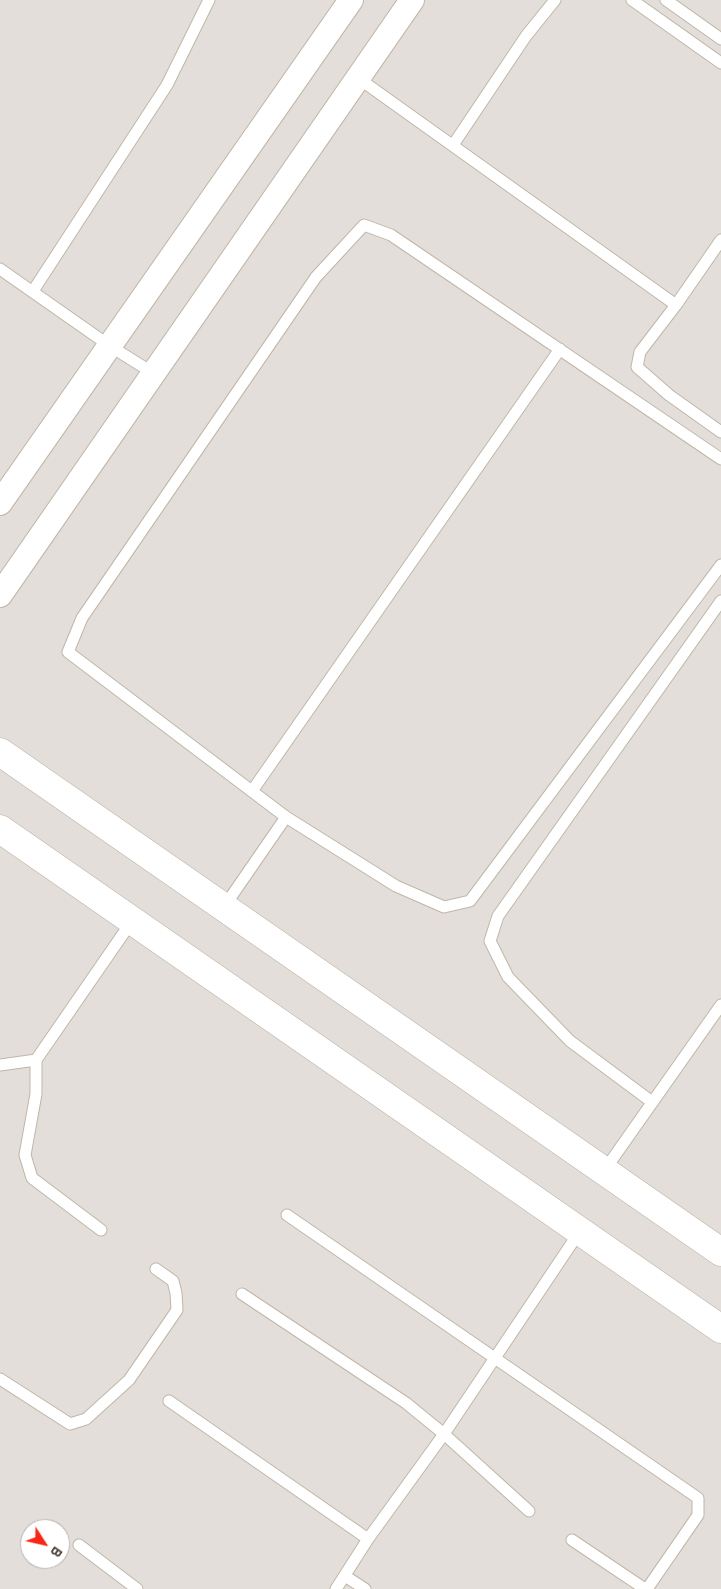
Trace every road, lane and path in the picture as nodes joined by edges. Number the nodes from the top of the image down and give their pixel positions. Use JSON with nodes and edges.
{"nodes":[{"id":1,"x":209,"y":0,"type":"edge"},
{"id":2,"x":351,"y":0,"type":"edge"},
{"id":3,"x":412,"y":0,"type":"edge"},
{"id":4,"x":555,"y":0,"type":"edge"},
{"id":5,"x":632,"y":0,"type":"edge"},
{"id":6,"x":666,"y":0,"type":"edge"},
{"id":7,"x":721,"y":39,"type":"edge"},
{"id":8,"x":721,"y":63,"type":"edge"},
{"id":9,"x":358,"y":78,"type":"junction"},
{"id":10,"x":453,"y":145,"type":"junction"},
{"id":11,"x":721,"y":240,"type":"edge"},
{"id":12,"x":0,"y":269,"type":"edge"},
{"id":13,"x":34,"y":291,"type":"junction"},
{"id":14,"x":676,"y":304,"type":"junction"},
{"id":15,"x":110,"y":346,"type":"junction"},
{"id":16,"x":560,"y":349,"type":"junction"},
{"id":17,"x":153,"y":373,"type":"junction"},
{"id":18,"x":721,"y":432,"type":"edge"},
{"id":19,"x":721,"y":459,"type":"edge"},
{"id":20,"x":0,"y":503,"type":"edge"},
{"id":21,"x":721,"y":565,"type":"edge"},
{"id":22,"x":0,"y":595,"type":"edge"},
{"id":23,"x":721,"y":601,"type":"edge"},
{"id":24,"x":0,"y":752,"type":"edge"},
{"id":25,"x":252,"y":791,"type":"junction"},
{"id":26,"x":286,"y":817,"type":"junction"},
{"id":27,"x":0,"y":829,"type":"edge"},
{"id":28,"x":224,"y":907,"type":"junction"},
{"id":29,"x":132,"y":921,"type":"junction"},
{"id":30,"x":721,"y":1004,"type":"edge"},
{"id":31,"x":36,"y":1060,"type":"junction"},
{"id":32,"x":0,"y":1065,"type":"edge"},
{"id":33,"x":652,"y":1102,"type":"junction"},
{"id":34,"x":604,"y":1171,"type":"junction"},
{"id":35,"x":287,"y":1215,"type":"dead end"},
{"id":36,"x":101,"y":1230,"type":"dead end"},
{"id":37,"x":580,"y":1231,"type":"junction"},
{"id":38,"x":721,"y":1252,"type":"edge"},
{"id":39,"x":156,"y":1269,"type":"dead end"},
{"id":40,"x":242,"y":1294,"type":"dead end"},
{"id":41,"x":721,"y":1329,"type":"edge"},
{"id":42,"x":496,"y":1357,"type":"junction"},
{"id":43,"x":0,"y":1379,"type":"edge"},
{"id":44,"x":169,"y":1401,"type":"dead end"},
{"id":45,"x":444,"y":1434,"type":"junction"},
{"id":46,"x":530,"y":1511,"type":"dead end"},
{"id":47,"x":368,"y":1539,"type":"junction"},
{"id":48,"x":572,"y":1540,"type":"dead end"},
{"id":49,"x":80,"y":1545,"type":"dead end"},
{"id":50,"x":345,"y":1576,"type":"junction"},
{"id":51,"x":137,"y":1589,"type":"edge"},
{"id":52,"x":336,"y":1589,"type":"edge"},
{"id":53,"x":365,"y":1589,"type":"edge"},
{"id":54,"x":646,"y":1589,"type":"edge"}],
"edges":[{"from":1,"to":13,"type":"lane"},
{"from":2,"to":15,"type":"street"},
{"from":3,"to":9,"type":"street"},
{"from":4,"to":10,"type":"lane"},
{"from":5,"to":8,"type":"lane"},
{"from":6,"to":7,"type":"lane"},
{"from":9,"to":10,"type":"lane"},
{"from":9,"to":17,"type":"street"},
{"from":10,"to":14,"type":"lane"},
{"from":11,"to":14,"type":"lane"},
{"from":12,"to":13,"type":"lane"},
{"from":13,"to":15,"type":"lane"},
{"from":14,"to":18,"type":"lane"},
{"from":15,"to":17,"type":"lane"},
{"from":15,"to":20,"type":"street"},
{"from":16,"to":19,"type":"lane"},
{"from":16,"to":25,"type":"lane"},
{"from":16,"to":25,"type":"lane"},
{"from":17,"to":22,"type":"street"},
{"from":21,"to":26,"type":"lane"},
{"from":23,"to":33,"type":"lane"},
{"from":24,"to":28,"type":"street"},
{"from":25,"to":26,"type":"lane"},
{"from":26,"to":28,"type":"lane"},
{"from":27,"to":29,"type":"street"},
{"from":28,"to":34,"type":"street"},
{"from":29,"to":31,"type":"lane"},
{"from":29,"to":37,"type":"street"},
{"from":30,"to":33,"type":"lane"},
{"from":31,"to":32,"type":"lane"},
{"from":31,"to":36,"type":"lane"},
{"from":33,"to":34,"type":"lane"},
{"from":34,"to":38,"type":"street"},
{"from":35,"to":42,"type":"lane"},
{"from":37,"to":41,"type":"street"},
{"from":37,"to":42,"type":"lane"},
{"from":39,"to":43,"type":"lane"},
{"from":40,"to":45,"type":"lane"},
{"from":42,"to":45,"type":"lane"},
{"from":42,"to":54,"type":"lane"},
{"from":44,"to":47,"type":"lane"},
{"from":45,"to":46,"type":"lane"},
{"from":45,"to":47,"type":"lane"},
{"from":47,"to":50,"type":"lane"},
{"from":48,"to":54,"type":"lane"},
{"from":49,"to":51,"type":"lane"},
{"from":50,"to":52,"type":"lane"},
{"from":50,"to":53,"type":"lane"}]}
